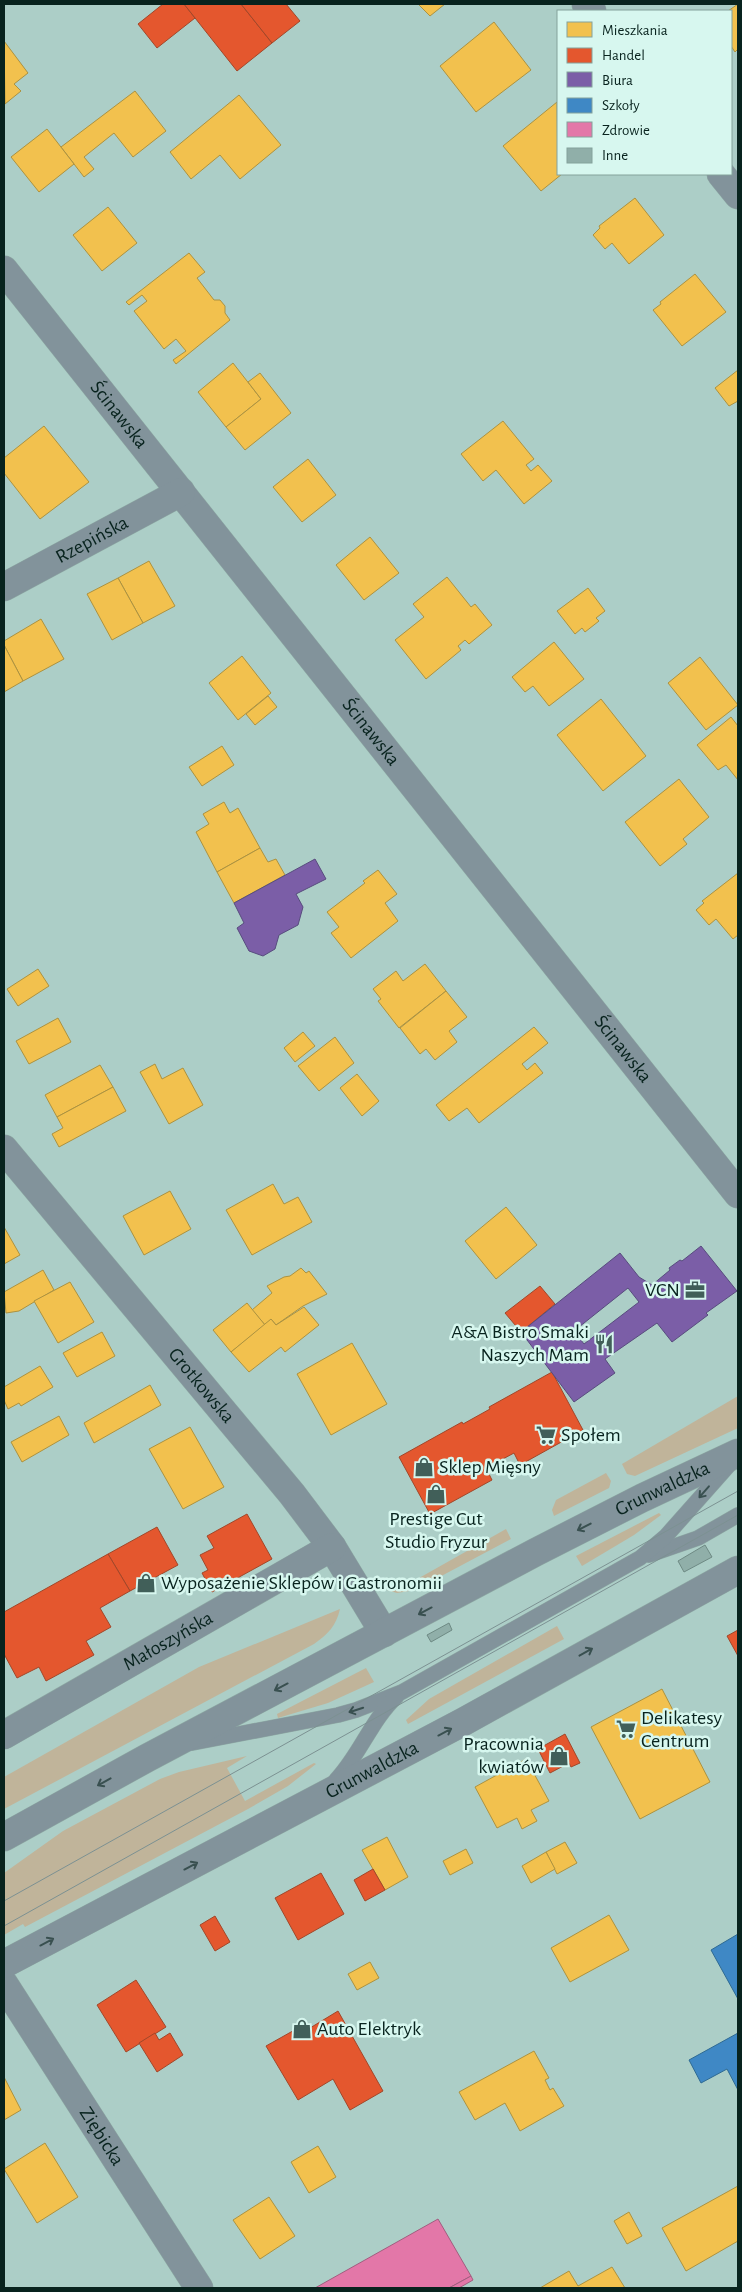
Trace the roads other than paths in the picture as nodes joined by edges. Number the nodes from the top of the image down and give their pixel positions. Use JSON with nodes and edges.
{"nodes":[{"id":1,"x":723,"y":175,"type":"edge"},
{"id":2,"x":738,"y":195,"type":"edge"},
{"id":3,"x":4,"y":270,"type":"edge"},
{"id":4,"x":181,"y":492,"type":"junction"},
{"id":5,"x":4,"y":587,"type":"edge"},
{"id":6,"x":4,"y":1149,"type":"edge"},
{"id":7,"x":738,"y":1194,"type":"edge"},
{"id":8,"x":738,"y":1453,"type":"edge"},
{"id":9,"x":738,"y":1458,"type":"edge"},
{"id":10,"x":738,"y":1516,"type":"edge"},
{"id":11,"x":332,"y":1547,"type":"junction"},
{"id":12,"x":640,"y":1558,"type":"junction"},
{"id":13,"x":738,"y":1570,"type":"edge"},
{"id":14,"x":384,"y":1633,"type":"junction"},
{"id":15,"x":402,"y":1692,"type":"junction"},
{"id":16,"x":4,"y":1735,"type":"edge"},
{"id":17,"x":147,"y":1758,"type":"junction"},
{"id":18,"x":293,"y":1812,"type":"junction"},
{"id":19,"x":4,"y":1836,"type":"edge"},
{"id":20,"x":4,"y":1964,"type":"edge"},
{"id":21,"x":4,"y":1984,"type":"edge"},
{"id":22,"x":199,"y":2288,"type":"edge"}],
"edges":[{"from":1,"to":2,"type":"street"},
{"from":3,"to":4,"type":"street","name":"Ścinawska"},
{"from":4,"to":5,"type":"street","name":"Rzepińska"},
{"from":4,"to":7,"type":"street","name":"Ścinawska"},
{"from":6,"to":11,"type":"street","name":"Grotkowska"},
{"from":8,"to":14,"type":"street","name":"Grunwaldzka","one_way":true},
{"from":9,"to":12,"type":"lane","one_way":true},
{"from":10,"to":12,"type":"lane"},
{"from":11,"to":14,"type":"street","name":"Grotkowska"},
{"from":11,"to":16,"type":"street","name":"Małoszyńska"},
{"from":12,"to":15,"type":"lane"},
{"from":18,"to":13,"type":"street","name":"Grunwaldzka","one_way":true},
{"from":14,"to":17,"type":"street","name":"Grunwaldzka","one_way":true},
{"from":15,"to":17,"type":"lane","one_way":true},
{"from":15,"to":18,"type":"lane"},
{"from":17,"to":19,"type":"street","name":"Grunwaldzka","one_way":true},
{"from":20,"to":18,"type":"street","name":"Grunwaldzka","one_way":true},
{"from":21,"to":22,"type":"street","name":"Ziębicka"}]}
